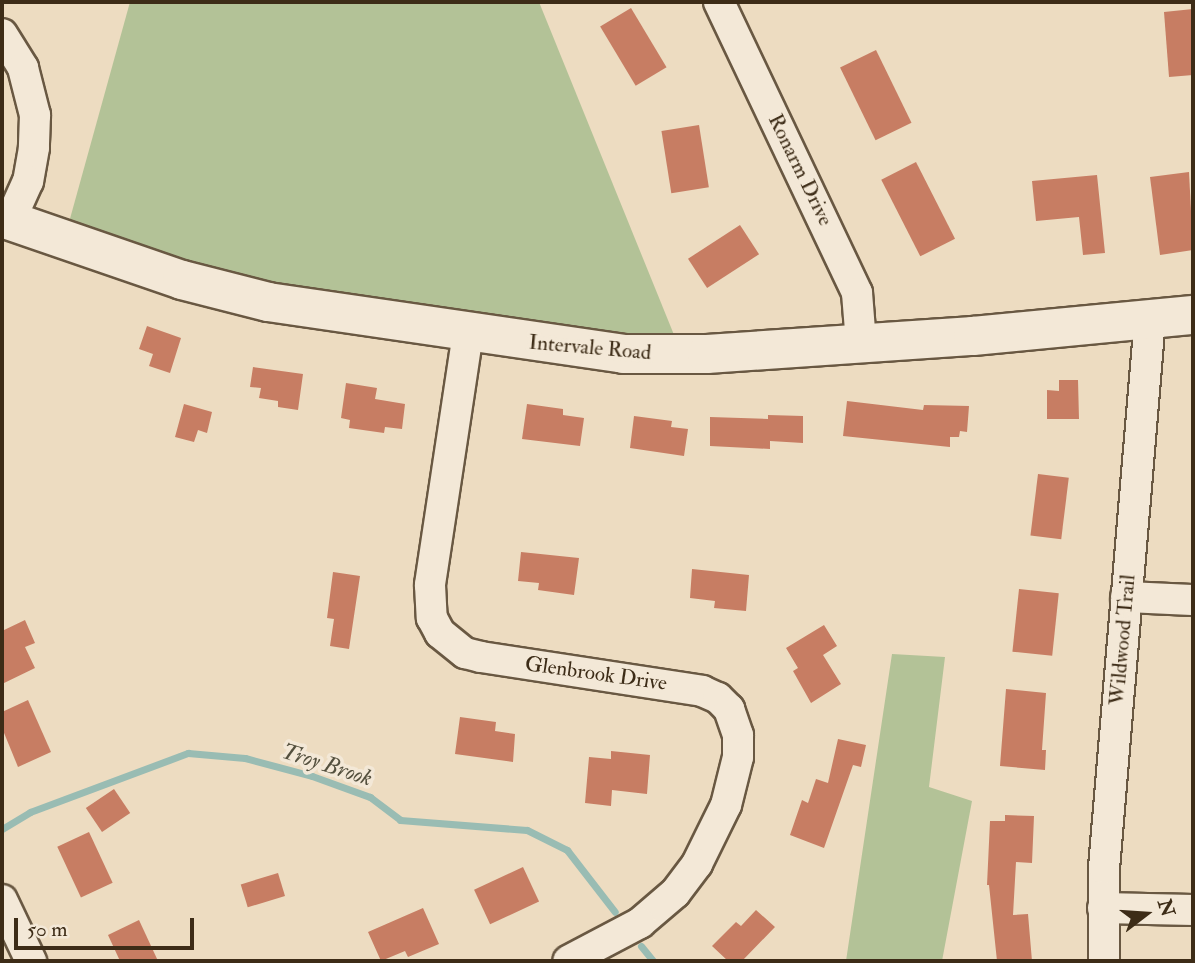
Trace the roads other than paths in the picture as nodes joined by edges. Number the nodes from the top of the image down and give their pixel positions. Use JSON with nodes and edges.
{"nodes":[{"id":1,"x":719,"y":2,"type":"edge"},
{"id":2,"x":2,"y":34,"type":"edge"},
{"id":3,"x":6,"y":219,"type":"edge"},
{"id":4,"x":1193,"y":315,"type":"edge"},
{"id":5,"x":1150,"y":319,"type":"junction"},
{"id":6,"x":468,"y":333,"type":"junction"},
{"id":7,"x":861,"y":344,"type":"junction"},
{"id":8,"x":1126,"y":597,"type":"junction"},
{"id":9,"x":1193,"y":600,"type":"edge"},
{"id":10,"x":2,"y":900,"type":"edge"},
{"id":11,"x":1103,"y":908,"type":"junction"},
{"id":12,"x":1193,"y":910,"type":"edge"},
{"id":13,"x":30,"y":961,"type":"edge"},
{"id":14,"x":568,"y":961,"type":"edge"},
{"id":15,"x":1104,"y":961,"type":"edge"}],
"edges":[{"from":1,"to":7,"type":"street","name":"Ronarm Drive"},
{"from":2,"to":3,"type":"street"},
{"from":3,"to":6,"type":"street","name":"Intervale Road"},
{"from":4,"to":5,"type":"street","name":"Intervale Road"},
{"from":5,"to":7,"type":"street","name":"Intervale Road"},
{"from":5,"to":8,"type":"street","name":"Wildwood Trail"},
{"from":6,"to":7,"type":"street","name":"Intervale Road"},
{"from":6,"to":14,"type":"street","name":"Glenbrook Drive"},
{"from":8,"to":9,"type":"street"},
{"from":8,"to":11,"type":"street","name":"Wildwood Trail"},
{"from":10,"to":13,"type":"street"},
{"from":11,"to":12,"type":"street"},
{"from":11,"to":15,"type":"street","name":"Wildwood Trail"}]}
